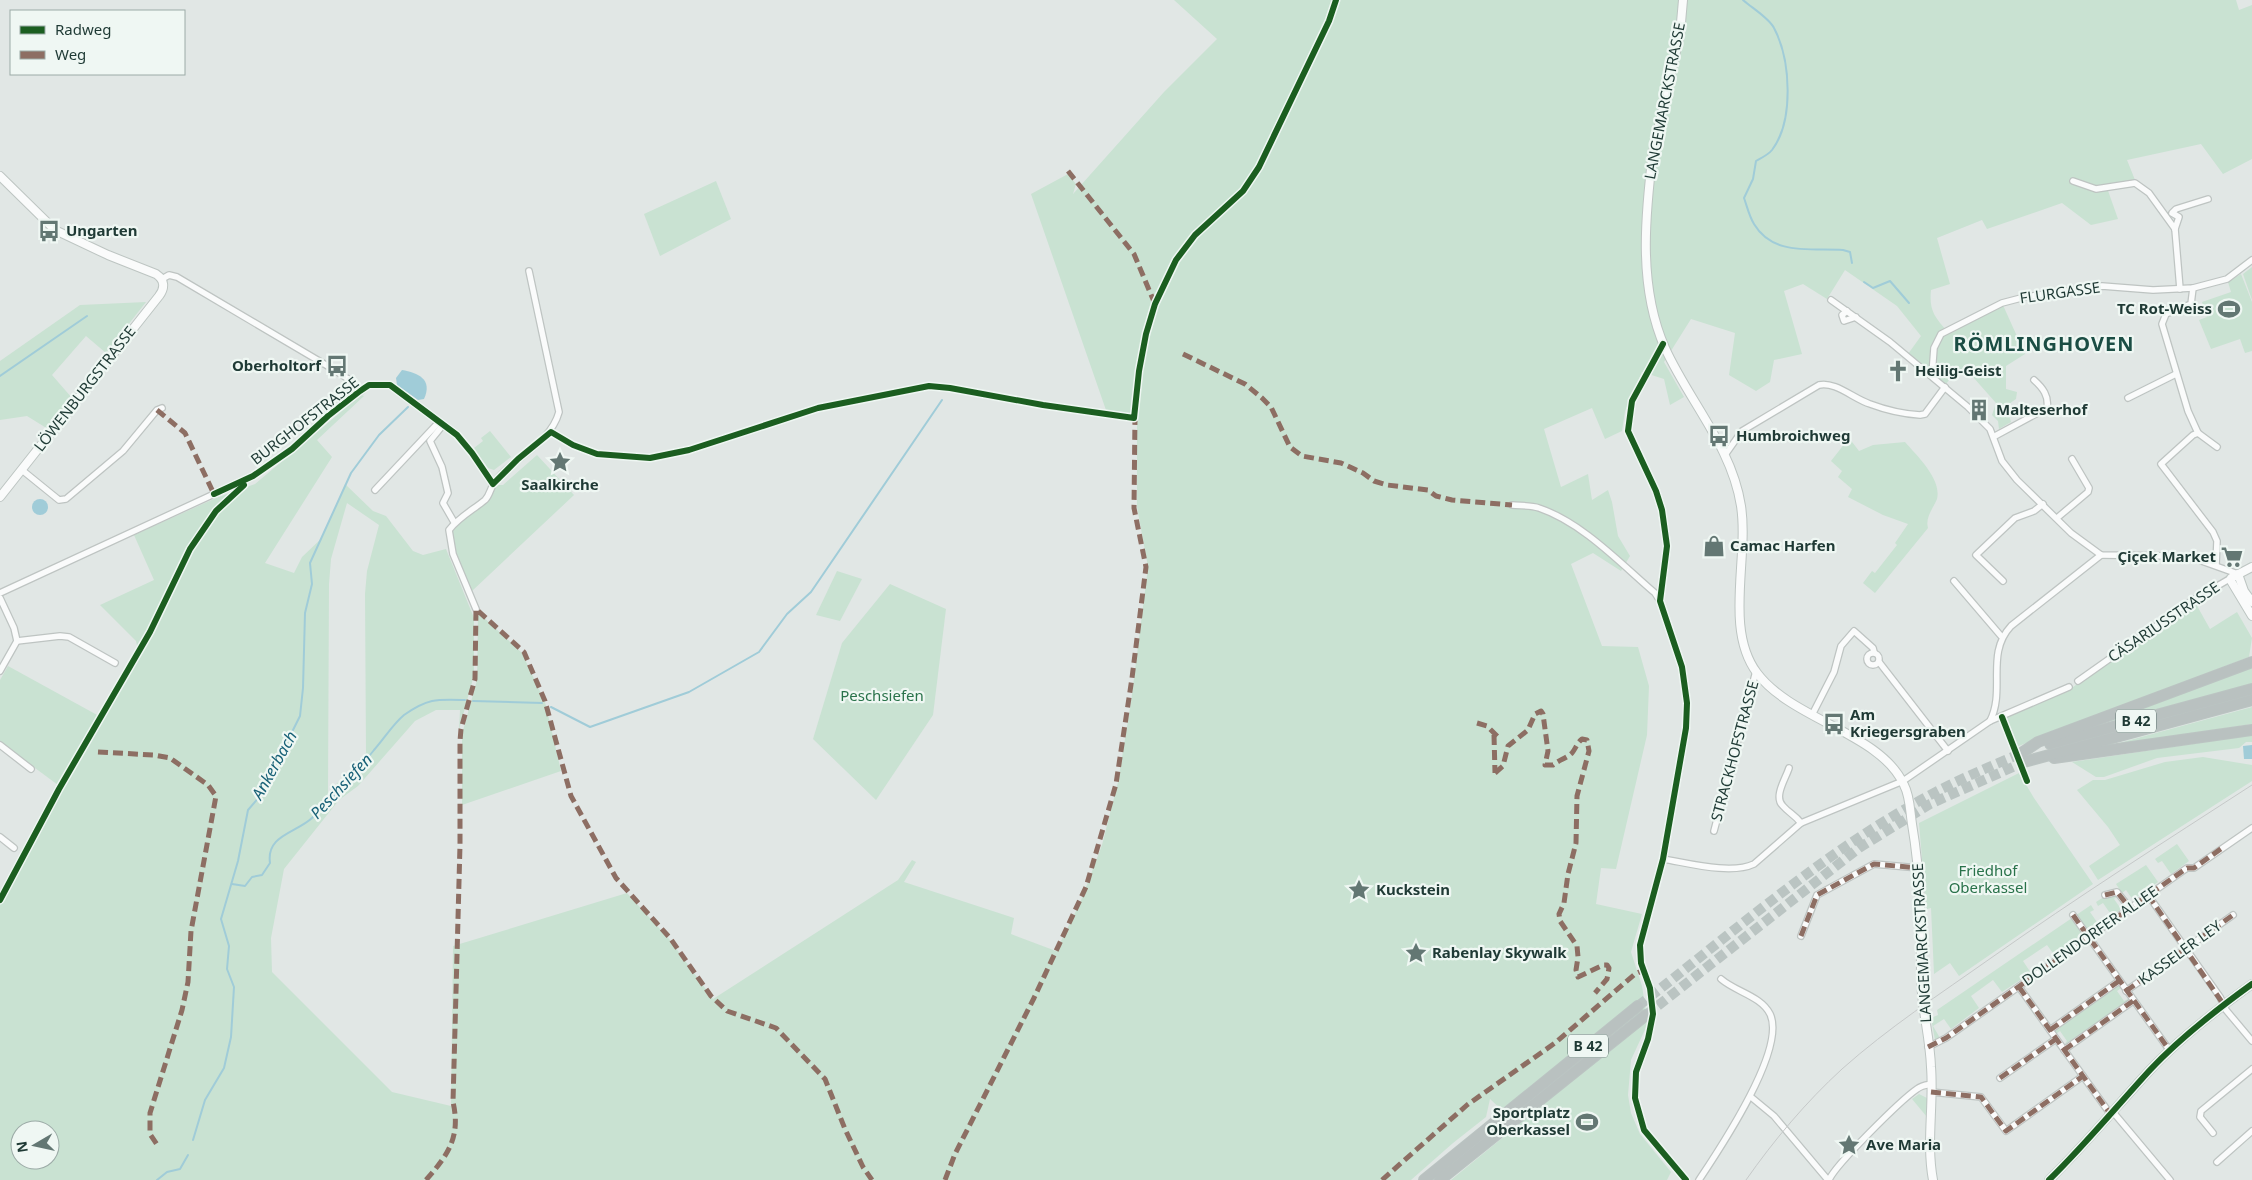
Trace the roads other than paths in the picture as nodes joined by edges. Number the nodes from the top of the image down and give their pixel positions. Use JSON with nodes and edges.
{"nodes":[{"id":1,"x":1683,"y":0,"type":"edge"},
{"id":2,"x":0,"y":176,"type":"edge"},
{"id":3,"x":2073,"y":181,"type":"dead end"},
{"id":4,"x":2208,"y":199,"type":"dead end"},
{"id":5,"x":2170,"y":215,"type":"junction"},
{"id":6,"x":2175,"y":229,"type":"junction"},
{"id":7,"x":2252,"y":260,"type":"edge"},
{"id":8,"x":529,"y":271,"type":"dead end"},
{"id":9,"x":162,"y":279,"type":"junction"},
{"id":10,"x":2192,"y":288,"type":"junction"},
{"id":11,"x":2180,"y":289,"type":"junction"},
{"id":12,"x":1831,"y":300,"type":"dead end"},
{"id":13,"x":1847,"y":311,"type":"junction"},
{"id":14,"x":1856,"y":317,"type":"junction"},
{"id":15,"x":1663,"y":344,"type":"junction"},
{"id":16,"x":2176,"y":374,"type":"junction"},
{"id":17,"x":1932,"y":375,"type":"junction"},
{"id":18,"x":2034,"y":380,"type":"dead end"},
{"id":19,"x":1945,"y":387,"type":"junction"},
{"id":20,"x":360,"y":390,"type":"junction"},
{"id":21,"x":2128,"y":398,"type":"dead end"},
{"id":22,"x":162,"y":408,"type":"dead end"},
{"id":23,"x":441,"y":423,"type":"junction"},
{"id":24,"x":2198,"y":433,"type":"junction"},
{"id":25,"x":1995,"y":436,"type":"junction"},
{"id":26,"x":2217,"y":447,"type":"dead end"},
{"id":27,"x":1725,"y":455,"type":"junction"},
{"id":28,"x":2072,"y":459,"type":"dead end"},
{"id":29,"x":22,"y":470,"type":"junction"},
{"id":30,"x":493,"y":484,"type":"junction"},
{"id":31,"x":375,"y":490,"type":"dead end"},
{"id":32,"x":0,"y":497,"type":"edge"},
{"id":33,"x":2043,"y":504,"type":"junction"},
{"id":34,"x":1512,"y":505,"type":"dead end"},
{"id":35,"x":2057,"y":518,"type":"junction"},
{"id":36,"x":454,"y":522,"type":"junction"},
{"id":37,"x":2101,"y":555,"type":"junction"},
{"id":38,"x":2216,"y":565,"type":"junction"},
{"id":39,"x":2252,"y":567,"type":"edge"},
{"id":40,"x":2234,"y":576,"type":"junction"},
{"id":41,"x":2002,"y":580,"type":"dead end"},
{"id":42,"x":1954,"y":582,"type":"dead end"},
{"id":43,"x":0,"y":593,"type":"edge"},
{"id":44,"x":0,"y":598,"type":"edge"},
{"id":45,"x":1660,"y":601,"type":"junction"},
{"id":46,"x":2252,"y":602,"type":"edge"},
{"id":47,"x":476,"y":609,"type":"dead end"},
{"id":48,"x":2252,"y":616,"type":"edge"},
{"id":49,"x":2001,"y":636,"type":"junction"},
{"id":50,"x":17,"y":641,"type":"junction"},
{"id":51,"x":1874,"y":652,"type":"junction"},
{"id":52,"x":2252,"y":661,"type":"edge"},
{"id":53,"x":1879,"y":662,"type":"junction"},
{"id":54,"x":115,"y":663,"type":"dead end"},
{"id":55,"x":0,"y":671,"type":"edge"},
{"id":56,"x":1756,"y":671,"type":"junction"},
{"id":57,"x":2078,"y":681,"type":"dead end"},
{"id":58,"x":2069,"y":687,"type":"dead end"},
{"id":59,"x":2252,"y":689,"type":"edge"},
{"id":60,"x":2252,"y":700,"type":"edge"},
{"id":61,"x":1812,"y":715,"type":"junction"},
{"id":62,"x":1990,"y":721,"type":"junction"},
{"id":63,"x":2252,"y":730,"type":"edge"},
{"id":64,"x":0,"y":745,"type":"edge"},
{"id":65,"x":1948,"y":751,"type":"junction"},
{"id":66,"x":2022,"y":758,"type":"junction"},
{"id":67,"x":1789,"y":768,"type":"dead end"},
{"id":68,"x":31,"y":769,"type":"dead end"},
{"id":69,"x":1903,"y":781,"type":"junction"},
{"id":70,"x":1801,"y":823,"type":"junction"},
{"id":71,"x":2252,"y":828,"type":"edge"},
{"id":72,"x":1714,"y":831,"type":"dead end"},
{"id":73,"x":0,"y":837,"type":"edge"},
{"id":74,"x":14,"y":848,"type":"dead end"},
{"id":75,"x":1663,"y":859,"type":"junction"},
{"id":76,"x":1919,"y":868,"type":"junction"},
{"id":77,"x":2105,"y":894,"type":"dead end"},
{"id":78,"x":2148,"y":895,"type":"junction"},
{"id":79,"x":2130,"y":908,"type":"junction"},
{"id":80,"x":2072,"y":915,"type":"dead end"},
{"id":81,"x":2233,"y":915,"type":"dead end"},
{"id":82,"x":1801,"y":936,"type":"dead end"},
{"id":83,"x":2088,"y":937,"type":"junction"},
{"id":84,"x":2186,"y":949,"type":"junction"},
{"id":85,"x":1721,"y":979,"type":"dead end"},
{"id":86,"x":2119,"y":981,"type":"junction"},
{"id":87,"x":2252,"y":984,"type":"edge"},
{"id":88,"x":2019,"y":987,"type":"junction"},
{"id":89,"x":2126,"y":991,"type":"junction"},
{"id":90,"x":2133,"y":1001,"type":"junction"},
{"id":91,"x":2224,"y":1005,"type":"junction"},
{"id":92,"x":1638,"y":1006,"type":"tunnel mouth"},
{"id":93,"x":1646,"y":1015,"type":"tunnel mouth"},
{"id":94,"x":2050,"y":1030,"type":"junction"},
{"id":95,"x":2056,"y":1039,"type":"junction"},
{"id":96,"x":2252,"y":1041,"type":"edge"},
{"id":97,"x":1928,"y":1047,"type":"junction"},
{"id":98,"x":2064,"y":1050,"type":"junction"},
{"id":99,"x":2170,"y":1051,"type":"junction"},
{"id":100,"x":2252,"y":1068,"type":"edge"},
{"id":101,"x":2083,"y":1076,"type":"junction"},
{"id":102,"x":2000,"y":1078,"type":"dead end"},
{"id":103,"x":1931,"y":1088,"type":"junction"},
{"id":104,"x":1751,"y":1098,"type":"junction"},
{"id":105,"x":2112,"y":1113,"type":"junction"},
{"id":106,"x":2252,"y":1131,"type":"edge"},
{"id":107,"x":2213,"y":1133,"type":"dead end"},
{"id":108,"x":2217,"y":1162,"type":"dead end"},
{"id":109,"x":1424,"y":1180,"type":"edge"},
{"id":110,"x":1440,"y":1180,"type":"edge"},
{"id":111,"x":1686,"y":1180,"type":"edge"},
{"id":112,"x":1699,"y":1180,"type":"edge"},
{"id":113,"x":1828,"y":1180,"type":"edge"},
{"id":114,"x":1932,"y":1180,"type":"edge"},
{"id":115,"x":2049,"y":1180,"type":"edge"},
{"id":116,"x":2170,"y":1180,"type":"edge"}],
"edges":[{"from":1,"to":15,"type":"main road","name":"LANGEMARCKSTRASSE"},
{"from":2,"to":9,"type":"main road"},
{"from":3,"to":5,"type":"street"},
{"from":4,"to":5,"type":"street"},
{"from":5,"to":6,"type":"street"},
{"from":5,"to":6,"type":"street"},
{"from":6,"to":11,"type":"street"},
{"from":7,"to":10,"type":"street","name":"FLURGASSE"},
{"from":8,"to":30,"type":"street"},
{"from":9,"to":20,"type":"street","name":"BURGHOFSTRASSE"},
{"from":9,"to":29,"type":"main road","name":"LÖWENBURGSTRASSE"},
{"from":10,"to":11,"type":"street","name":"FLURGASSE"},
{"from":10,"to":16,"type":"street"},
{"from":11,"to":17,"type":"street","name":"FLURGASSE"},
{"from":12,"to":13,"type":"street"},
{"from":13,"to":14,"type":"street"},
{"from":13,"to":14,"type":"street"},
{"from":14,"to":17,"type":"street"},
{"from":15,"to":27,"type":"main road","name":"LANGEMARCKSTRASSE"},
{"from":15,"to":45,"type":"street"},
{"from":16,"to":21,"type":"street"},
{"from":16,"to":24,"type":"street"},
{"from":17,"to":19,"type":"street"},
{"from":18,"to":25,"type":"street"},
{"from":19,"to":25,"type":"street"},
{"from":19,"to":27,"type":"street"},
{"from":20,"to":23,"type":"street","name":"BURGHOFSTRASSE"},
{"from":20,"to":43,"type":"street","name":"BURGHOFSTRASSE"},
{"from":22,"to":29,"type":"street"},
{"from":23,"to":30,"type":"street","name":"BURGHOFSTRASSE"},
{"from":23,"to":31,"type":"street"},
{"from":23,"to":36,"type":"street"},
{"from":24,"to":26,"type":"street"},
{"from":24,"to":38,"type":"street"},
{"from":25,"to":33,"type":"street"},
{"from":27,"to":56,"type":"main road","name":"LANGEMARCKSTRASSE"},
{"from":28,"to":35,"type":"street"},
{"from":29,"to":32,"type":"main road","name":"LÖWENBURGSTRASSE"},
{"from":30,"to":36,"type":"street"},
{"from":33,"to":35,"type":"street"},
{"from":33,"to":41,"type":"street"},
{"from":34,"to":45,"type":"street"},
{"from":35,"to":37,"type":"street"},
{"from":36,"to":47,"type":"street"},
{"from":37,"to":38,"type":"street"},
{"from":37,"to":49,"type":"street"},
{"from":38,"to":40,"type":"street"},
{"from":39,"to":40,"type":"main road","name":"CÄSARIUSSTRASSE"},
{"from":40,"to":46,"type":"main road"},
{"from":40,"to":48,"type":"main road"},
{"from":40,"to":57,"type":"street","name":"CÄSARIUSSTRASSE"},
{"from":42,"to":49,"type":"street"},
{"from":44,"to":50,"type":"street"},
{"from":45,"to":75,"type":"street"},
{"from":49,"to":62,"type":"street"},
{"from":50,"to":54,"type":"street"},
{"from":50,"to":55,"type":"street"},
{"from":51,"to":53,"type":"street"},
{"from":51,"to":53,"type":"street"},
{"from":51,"to":61,"type":"street"},
{"from":52,"to":66,"type":"highway","number":"B 42"},
{"from":53,"to":65,"type":"street"},
{"from":56,"to":61,"type":"main road","name":"LANGEMARCKSTRASSE"},
{"from":56,"to":72,"type":"street","name":"STRACKHOFSTRASSE"},
{"from":58,"to":62,"type":"street"},
{"from":59,"to":66,"type":"highway","number":"B 42"},
{"from":60,"to":66,"type":"highway","number":"B 42"},
{"from":61,"to":69,"type":"main road","name":"LANGEMARCKSTRASSE"},
{"from":62,"to":65,"type":"street"},
{"from":63,"to":66,"type":"highway","number":"B 42"},
{"from":64,"to":68,"type":"street"},
{"from":65,"to":69,"type":"street"},
{"from":67,"to":70,"type":"street"},
{"from":69,"to":70,"type":"street"},
{"from":69,"to":76,"type":"main road","name":"LANGEMARCKSTRASSE"},
{"from":70,"to":75,"type":"street"},
{"from":71,"to":78,"type":"street","name":"DOLLENDORFER ALLEE"},
{"from":73,"to":74,"type":"street"},
{"from":75,"to":111,"type":"street"},
{"from":76,"to":82,"type":"street"},
{"from":76,"to":97,"type":"main road","name":"LANGEMARCKSTRASSE"},
{"from":77,"to":79,"type":"street"},
{"from":78,"to":79,"type":"street","name":"DOLLENDORFER ALLEE"},
{"from":78,"to":84,"type":"street"},
{"from":79,"to":83,"type":"street","name":"DOLLENDORFER ALLEE"},
{"from":80,"to":83,"type":"street"},
{"from":81,"to":84,"type":"street","name":"KASSELER LEY"},
{"from":83,"to":86,"type":"street"},
{"from":83,"to":88,"type":"street","name":"DOLLENDORFER ALLEE"},
{"from":84,"to":89,"type":"street","name":"KASSELER LEY"},
{"from":84,"to":91,"type":"street"},
{"from":85,"to":104,"type":"street"},
{"from":86,"to":89,"type":"street"},
{"from":86,"to":94,"type":"street"},
{"from":87,"to":91,"type":"main road"},
{"from":88,"to":94,"type":"street"},
{"from":88,"to":97,"type":"street","name":"DOLLENDORFER ALLEE"},
{"from":89,"to":90,"type":"street"},
{"from":90,"to":98,"type":"street"},
{"from":90,"to":99,"type":"street"},
{"from":91,"to":96,"type":"street"},
{"from":91,"to":99,"type":"main road"},
{"from":92,"to":109,"type":"highway","number":"B 42"},
{"from":93,"to":110,"type":"highway","number":"B 42"},
{"from":94,"to":95,"type":"street"},
{"from":95,"to":98,"type":"street"},
{"from":95,"to":102,"type":"street"},
{"from":97,"to":103,"type":"main road","name":"LANGEMARCKSTRASSE"},
{"from":98,"to":101,"type":"street"},
{"from":99,"to":105,"type":"main road"},
{"from":100,"to":107,"type":"street"},
{"from":101,"to":103,"type":"street"},
{"from":101,"to":105,"type":"street"},
{"from":103,"to":113,"type":"street"},
{"from":103,"to":114,"type":"main road","name":"LANGEMARCKSTRASSE"},
{"from":104,"to":112,"type":"street"},
{"from":104,"to":113,"type":"street"},
{"from":105,"to":115,"type":"main road"},
{"from":105,"to":116,"type":"street"},
{"from":106,"to":108,"type":"street"}]}
